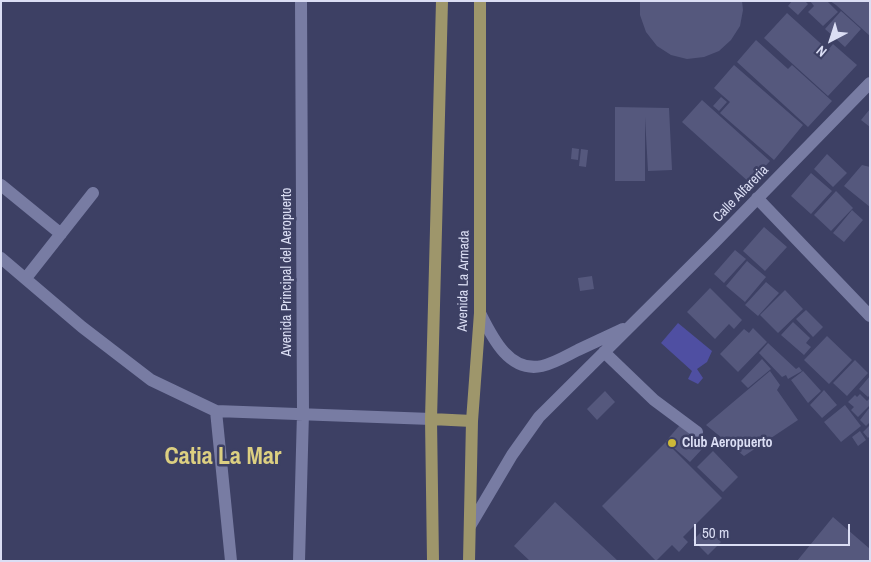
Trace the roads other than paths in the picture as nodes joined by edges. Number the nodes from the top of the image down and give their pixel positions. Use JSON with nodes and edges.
{"nodes":[{"id":1,"x":301,"y":1,"type":"edge"},
{"id":2,"x":442,"y":1,"type":"edge"},
{"id":3,"x":480,"y":1,"type":"edge"},
{"id":4,"x":870,"y":83,"type":"edge"},
{"id":5,"x":1,"y":185,"type":"edge"},
{"id":6,"x":94,"y":193,"type":"dead end"},
{"id":7,"x":757,"y":198,"type":"junction"},
{"id":8,"x":61,"y":234,"type":"junction"},
{"id":9,"x":1,"y":258,"type":"edge"},
{"id":10,"x":26,"y":278,"type":"junction"},
{"id":11,"x":480,"y":313,"type":"junction"},
{"id":12,"x":870,"y":316,"type":"edge"},
{"id":13,"x":632,"y":325,"type":"junction"},
{"id":14,"x":604,"y":352,"type":"junction"},
{"id":15,"x":216,"y":412,"type":"junction"},
{"id":16,"x":303,"y":413,"type":"junction"},
{"id":17,"x":431,"y":418,"type":"junction"},
{"id":18,"x":472,"y":421,"type":"junction"},
{"id":19,"x":697,"y":432,"type":"dead end"},
{"id":20,"x":470,"y":526,"type":"junction"},
{"id":21,"x":231,"y":561,"type":"edge"},
{"id":22,"x":299,"y":561,"type":"edge"},
{"id":23,"x":433,"y":561,"type":"edge"},
{"id":24,"x":469,"y":561,"type":"edge"}],
"edges":[{"from":1,"to":16,"type":"street","name":"Avenida Principal del Aeropuerto"},
{"from":2,"to":17,"type":"main road","name":"Avenida La Armada"},
{"from":3,"to":11,"type":"main road","name":"Avenida La Armada"},
{"from":4,"to":7,"type":"street","name":"Calle Alfareria"},
{"from":5,"to":8,"type":"street"},
{"from":6,"to":8,"type":"street"},
{"from":7,"to":12,"type":"street"},
{"from":7,"to":13,"type":"street","name":"Calle Alfareria"},
{"from":8,"to":10,"type":"street"},
{"from":9,"to":10,"type":"street"},
{"from":10,"to":15,"type":"street"},
{"from":11,"to":13,"type":"street","name":"Calle Alfareria"},
{"from":11,"to":18,"type":"main road","name":"Avenida La Armada"},
{"from":13,"to":14,"type":"street","name":"Calle Alfareria"},
{"from":14,"to":19,"type":"street"},
{"from":14,"to":20,"type":"street","name":"Calle Alfareria"},
{"from":15,"to":16,"type":"street"},
{"from":15,"to":21,"type":"street"},
{"from":16,"to":17,"type":"street"},
{"from":16,"to":22,"type":"street","name":"Avenida Principal del Aeropuerto"},
{"from":17,"to":18,"type":"main road"},
{"from":17,"to":23,"type":"main road","name":"Avenida La Armada"},
{"from":18,"to":20,"type":"main road","name":"Avenida La Armada"},
{"from":20,"to":24,"type":"main road","name":"Avenida La Armada"}]}
